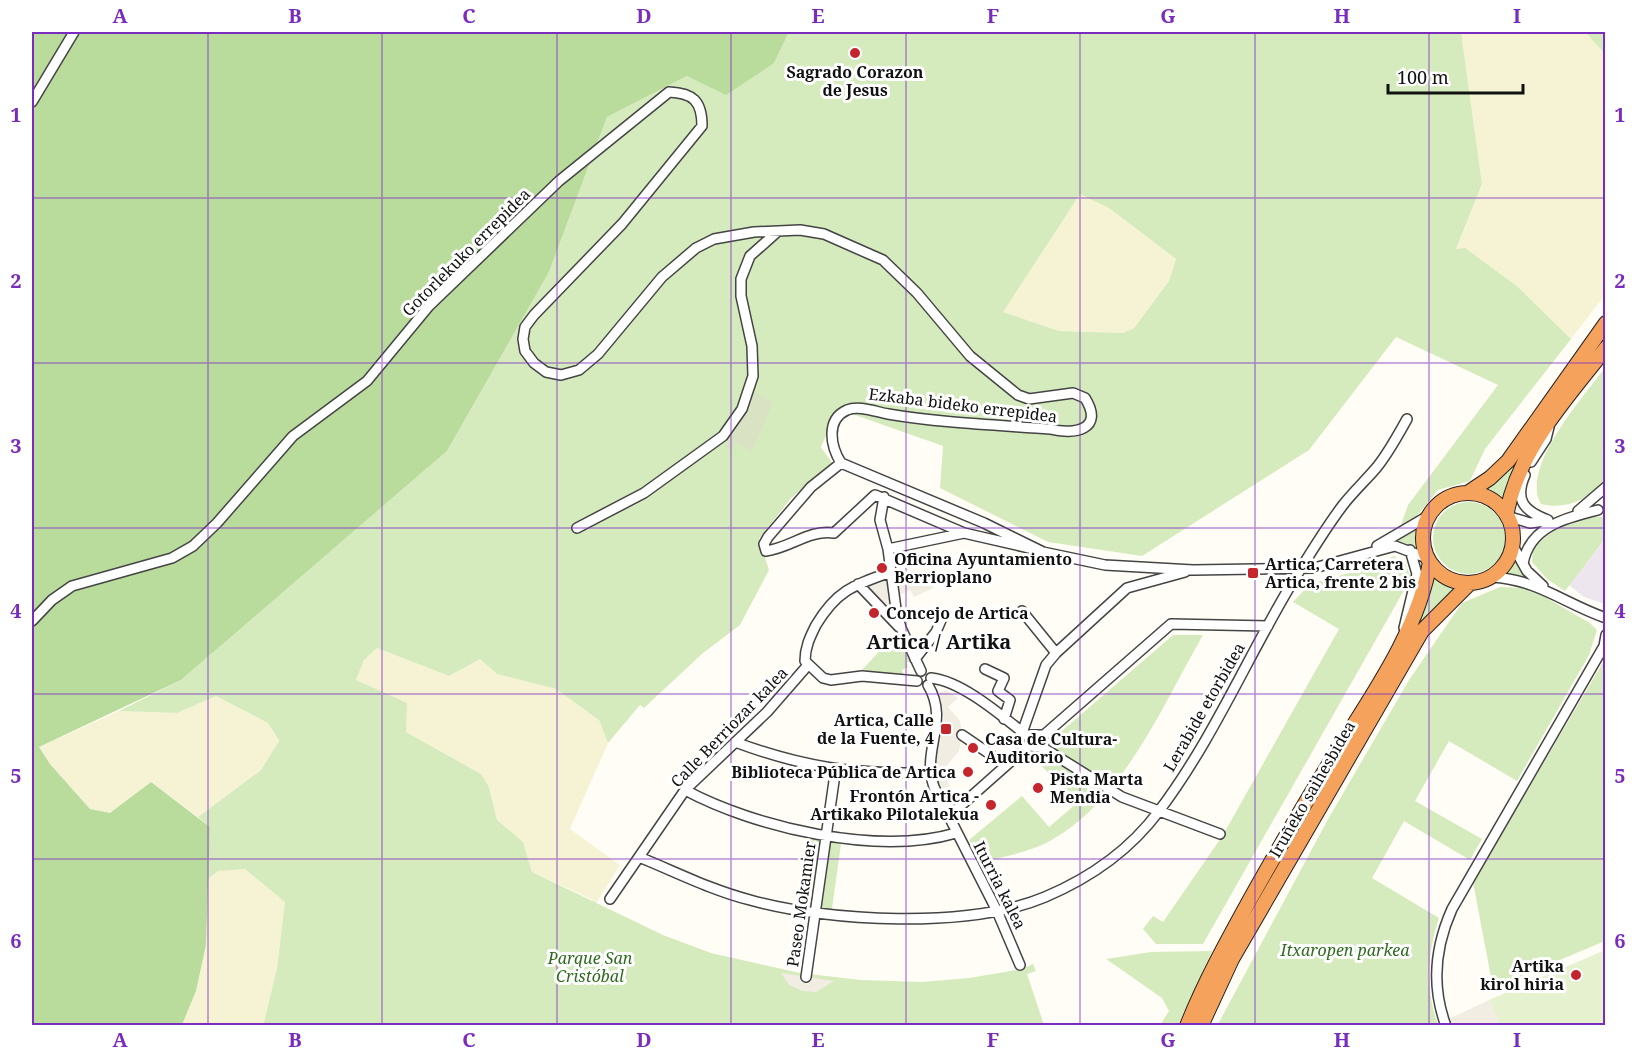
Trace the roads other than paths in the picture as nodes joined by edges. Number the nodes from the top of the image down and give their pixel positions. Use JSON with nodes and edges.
{"nodes":[{"id":1,"x":74,"y":32,"type":"edge"},
{"id":2,"x":32,"y":102,"type":"edge"},
{"id":3,"x":559,"y":181,"type":"joint"},
{"id":4,"x":776,"y":233,"type":"junction"},
{"id":5,"x":1605,"y":323,"type":"edge"},
{"id":6,"x":1605,"y":348,"type":"edge"},
{"id":7,"x":1407,"y":419,"type":"dead end"},
{"id":8,"x":1550,"y":423,"type":"junction"},
{"id":9,"x":841,"y":463,"type":"junction"},
{"id":10,"x":1605,"y":487,"type":"edge"},
{"id":11,"x":1469,"y":492,"type":"junction"},
{"id":12,"x":884,"y":497,"type":"junction"},
{"id":13,"x":1602,"y":510,"type":"edge"},
{"id":14,"x":1578,"y":511,"type":"junction"},
{"id":15,"x":1430,"y":515,"type":"junction"},
{"id":16,"x":1508,"y":515,"type":"junction"},
{"id":17,"x":1548,"y":520,"type":"junction"},
{"id":18,"x":577,"y":528,"type":"dead end"},
{"id":19,"x":964,"y":532,"type":"junction"},
{"id":20,"x":1513,"y":546,"type":"junction"},
{"id":21,"x":1035,"y":548,"type":"junction"},
{"id":22,"x":888,"y":549,"type":"junction"},
{"id":23,"x":1410,"y":550,"type":"junction"},
{"id":24,"x":1353,"y":558,"type":"junction"},
{"id":25,"x":1428,"y":560,"type":"junction"},
{"id":26,"x":1523,"y":564,"type":"junction"},
{"id":27,"x":1303,"y":567,"type":"junction"},
{"id":28,"x":1193,"y":570,"type":"junction"},
{"id":29,"x":891,"y":572,"type":"junction"},
{"id":30,"x":1492,"y":577,"type":"junction"},
{"id":31,"x":858,"y":584,"type":"junction"},
{"id":32,"x":1470,"y":584,"type":"junction"},
{"id":33,"x":1545,"y":588,"type":"junction"},
{"id":34,"x":1022,"y":611,"type":"dead end"},
{"id":35,"x":1603,"y":617,"type":"edge"},
{"id":36,"x":942,"y":618,"type":"dead end"},
{"id":37,"x":32,"y":621,"type":"edge"},
{"id":38,"x":1268,"y":626,"type":"junction"},
{"id":39,"x":901,"y":628,"type":"junction"},
{"id":40,"x":1404,"y":637,"type":"junction"},
{"id":41,"x":1605,"y":640,"type":"edge"},
{"id":42,"x":1056,"y":652,"type":"junction"},
{"id":43,"x":915,"y":659,"type":"junction"},
{"id":44,"x":808,"y":665,"type":"junction"},
{"id":45,"x":985,"y":669,"type":"dead end"},
{"id":46,"x":921,"y":671,"type":"junction"},
{"id":47,"x":917,"y":681,"type":"junction"},
{"id":48,"x":930,"y":682,"type":"junction"},
{"id":49,"x":1004,"y":719,"type":"junction"},
{"id":50,"x":1022,"y":732,"type":"junction"},
{"id":51,"x":962,"y":735,"type":"dead end"},
{"id":52,"x":735,"y":742,"type":"junction"},
{"id":53,"x":1006,"y":765,"type":"junction"},
{"id":54,"x":831,"y":769,"type":"junction"},
{"id":55,"x":929,"y":773,"type":"junction"},
{"id":56,"x":685,"y":790,"type":"junction"},
{"id":57,"x":1159,"y":811,"type":"junction"},
{"id":58,"x":948,"y":816,"type":"junction"},
{"id":59,"x":956,"y":833,"type":"junction"},
{"id":60,"x":826,"y":834,"type":"junction"},
{"id":61,"x":1220,"y":834,"type":"dead end"},
{"id":62,"x":639,"y":856,"type":"junction"},
{"id":63,"x":610,"y":899,"type":"dead end"},
{"id":64,"x":997,"y":911,"type":"junction"},
{"id":65,"x":814,"y":914,"type":"junction"},
{"id":66,"x":1020,"y":965,"type":"dead end"},
{"id":67,"x":806,"y":977,"type":"dead end"},
{"id":68,"x":1187,"y":1026,"type":"edge"},
{"id":69,"x":1201,"y":1026,"type":"edge"},
{"id":70,"x":1446,"y":1026,"type":"edge"}],
"edges":[{"from":1,"to":2,"type":"street"},
{"from":3,"to":4,"type":"street","name":"Ezkaba bideko errepidea"},
{"from":3,"to":37,"type":"street","name":"Gotorlekuko errepidea"},
{"from":4,"to":9,"type":"street","name":"Ezkaba bideko errepidea"},
{"from":4,"to":18,"type":"street"},
{"from":5,"to":11,"type":"highway"},
{"from":6,"to":8,"type":"highway"},
{"from":7,"to":27,"type":"street","name":"Lerabide etorbidea"},
{"from":8,"to":16,"type":"highway"},
{"from":8,"to":17,"type":"street"},
{"from":9,"to":12,"type":"street"},
{"from":9,"to":21,"type":"street"},
{"from":10,"to":14,"type":"street"},
{"from":11,"to":15,"type":"highway"},
{"from":11,"to":16,"type":"highway"},
{"from":12,"to":19,"type":"street"},
{"from":12,"to":22,"type":"street"},
{"from":13,"to":14,"type":"street"},
{"from":13,"to":26,"type":"street"},
{"from":14,"to":17,"type":"street"},
{"from":15,"to":24,"type":"street"},
{"from":15,"to":25,"type":"highway"},
{"from":16,"to":17,"type":"street"},
{"from":16,"to":20,"type":"highway"},
{"from":19,"to":21,"type":"street"},
{"from":19,"to":22,"type":"street"},
{"from":20,"to":26,"type":"street"},
{"from":20,"to":30,"type":"highway"},
{"from":21,"to":28,"type":"street"},
{"from":22,"to":29,"type":"street"},
{"from":23,"to":24,"type":"street"},
{"from":23,"to":25,"type":"street"},
{"from":23,"to":40,"type":"street","name":"Iruñeko saihesbidea"},
{"from":24,"to":27,"type":"street"},
{"from":25,"to":32,"type":"highway"},
{"from":25,"to":40,"type":"highway","name":"Iruñeko saihesbidea"},
{"from":26,"to":33,"type":"street"},
{"from":27,"to":28,"type":"street"},
{"from":27,"to":38,"type":"street","name":"Lerabide etorbidea"},
{"from":28,"to":42,"type":"street"},
{"from":29,"to":31,"type":"street"},
{"from":29,"to":39,"type":"street"},
{"from":30,"to":32,"type":"highway"},
{"from":30,"to":33,"type":"street"},
{"from":31,"to":39,"type":"street"},
{"from":31,"to":44,"type":"street"},
{"from":32,"to":69,"type":"highway","name":"Iruñeko saihesbidea"},
{"from":33,"to":35,"type":"street"},
{"from":34,"to":42,"type":"street"},
{"from":35,"to":41,"type":"street"},
{"from":36,"to":43,"type":"street"},
{"from":38,"to":50,"type":"street"},
{"from":38,"to":57,"type":"street","name":"Lerabide etorbidea"},
{"from":39,"to":43,"type":"street"},
{"from":40,"to":68,"type":"highway","name":"Iruñeko saihesbidea"},
{"from":41,"to":70,"type":"street"},
{"from":42,"to":50,"type":"street"},
{"from":43,"to":46,"type":"street"},
{"from":44,"to":47,"type":"street"},
{"from":44,"to":52,"type":"street","name":"Calle Berriozar kalea"},
{"from":45,"to":49,"type":"street"},
{"from":46,"to":47,"type":"street"},
{"from":46,"to":48,"type":"street"},
{"from":47,"to":48,"type":"street"},
{"from":48,"to":49,"type":"street"},
{"from":48,"to":55,"type":"street"},
{"from":49,"to":50,"type":"street"},
{"from":51,"to":53,"type":"street"},
{"from":52,"to":54,"type":"street"},
{"from":52,"to":56,"type":"street","name":"Calle Berriozar kalea"},
{"from":53,"to":57,"type":"street"},
{"from":53,"to":58,"type":"street"},
{"from":54,"to":55,"type":"street"},
{"from":54,"to":60,"type":"street","name":"Paseo Mokamier"},
{"from":55,"to":58,"type":"street","name":"Iturria kalea"},
{"from":56,"to":60,"type":"street","name":"Paseo Mokamier"},
{"from":56,"to":62,"type":"street","name":"Calle Berriozar kalea"},
{"from":57,"to":61,"type":"street"},
{"from":57,"to":64,"type":"street","name":"Lerabide etorbidea"},
{"from":58,"to":59,"type":"street","name":"Iturria kalea"},
{"from":59,"to":60,"type":"street","name":"Paseo Mokamier"},
{"from":59,"to":64,"type":"street","name":"Iturria kalea"},
{"from":60,"to":65,"type":"street","name":"Paseo Mokamier"},
{"from":62,"to":63,"type":"street","name":"Calle Berriozar kalea"},
{"from":62,"to":65,"type":"street","name":"Lerabide etorbidea"},
{"from":64,"to":65,"type":"street","name":"Lerabide etorbidea"},
{"from":64,"to":66,"type":"street","name":"Iturria kalea"},
{"from":65,"to":67,"type":"street","name":"Paseo Mokamier"}]}
